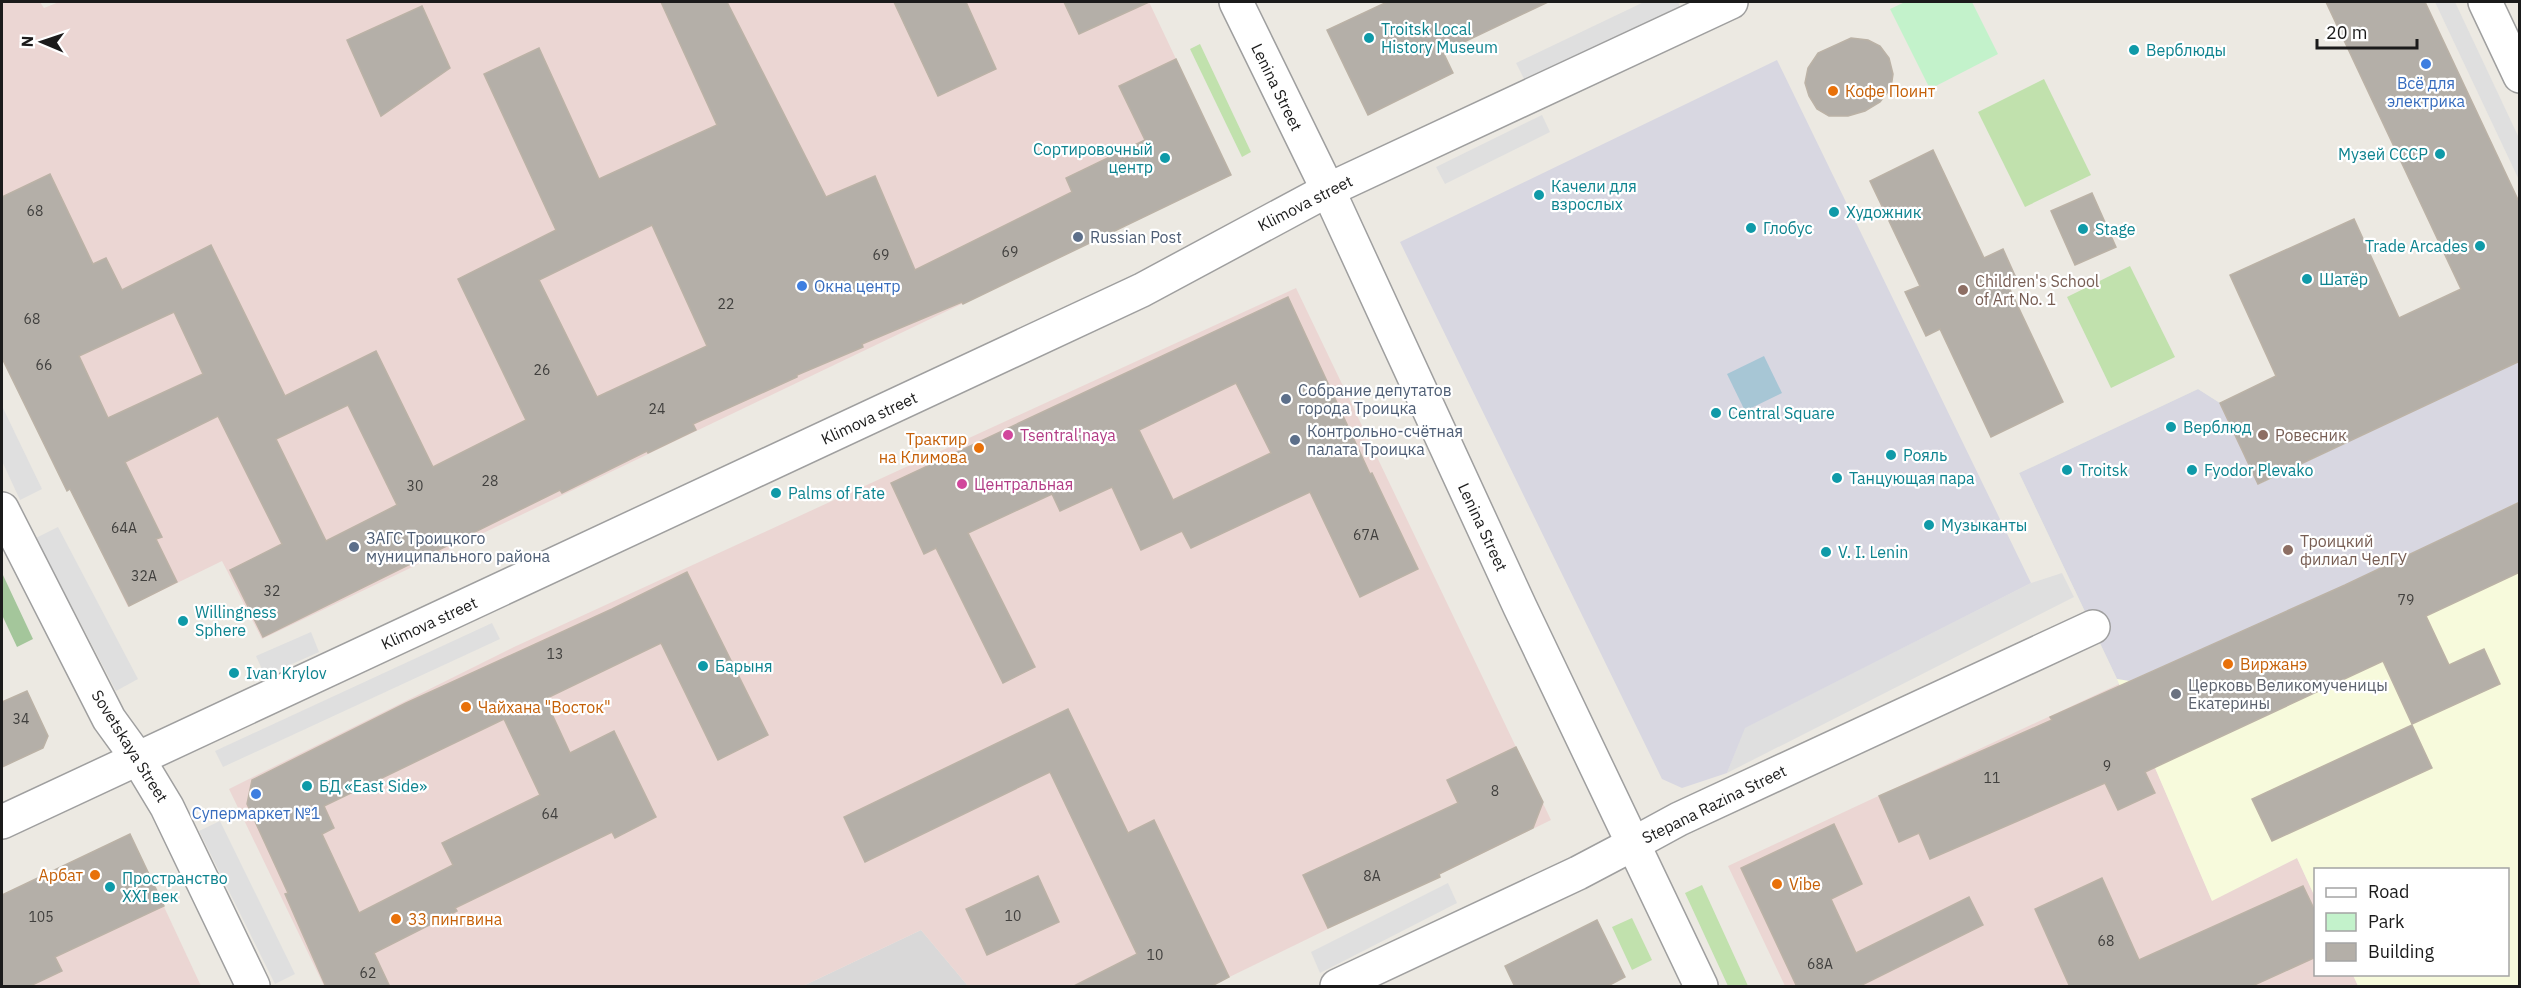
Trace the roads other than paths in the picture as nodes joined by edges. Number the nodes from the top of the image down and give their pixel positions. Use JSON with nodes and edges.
{"nodes":[{"id":1,"x":1236,"y":2,"type":"edge"},
{"id":2,"x":1731,"y":2,"type":"edge"},
{"id":3,"x":2485,"y":2,"type":"edge"},
{"id":4,"x":2520,"y":76,"type":"edge"},
{"id":5,"x":1328,"y":190,"type":"junction"},
{"id":6,"x":2,"y":509,"type":"edge"},
{"id":7,"x":2093,"y":627,"type":"dead end"},
{"id":8,"x":138,"y":759,"type":"junction"},
{"id":9,"x":2,"y":822,"type":"edge"},
{"id":10,"x":1633,"y":844,"type":"junction"},
{"id":11,"x":253,"y":987,"type":"edge"},
{"id":12,"x":1337,"y":987,"type":"edge"},
{"id":13,"x":1701,"y":987,"type":"edge"}],
"edges":[{"from":1,"to":5,"type":"street","name":"Lenina Street"},
{"from":2,"to":5,"type":"street","name":"Klimova street"},
{"from":3,"to":4,"type":"street"},
{"from":5,"to":8,"type":"street","name":"Klimova street"},
{"from":5,"to":10,"type":"street","name":"Lenina Street"},
{"from":6,"to":8,"type":"street","name":"Sovetskaya Street"},
{"from":7,"to":10,"type":"street","name":"Stepana Razina Street"},
{"from":8,"to":9,"type":"street","name":"Klimova street"},
{"from":8,"to":11,"type":"street","name":"Sovetskaya Street"},
{"from":10,"to":12,"type":"street","name":"Stepana Razina Street"},
{"from":10,"to":13,"type":"street","name":"Lenina Street"}]}
